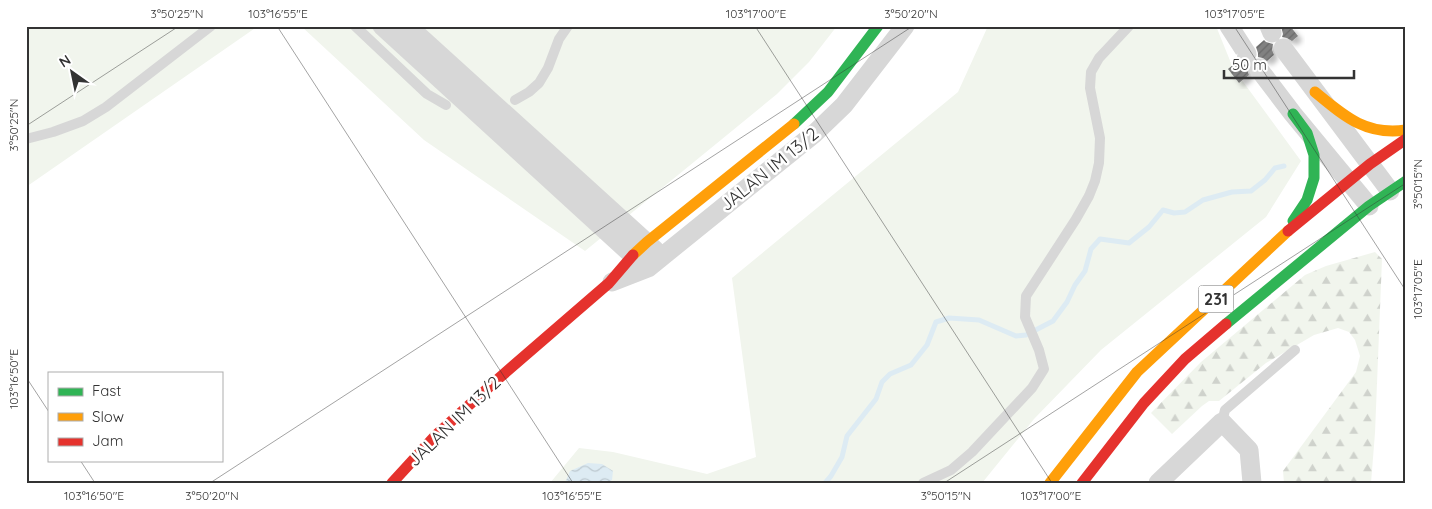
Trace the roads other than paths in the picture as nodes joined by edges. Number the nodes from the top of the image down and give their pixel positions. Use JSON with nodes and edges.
{"nodes":[{"id":1,"x":211,"y":26,"type":"edge"},
{"id":2,"x":355,"y":26,"type":"edge"},
{"id":3,"x":382,"y":26,"type":"edge"},
{"id":4,"x":408,"y":26,"type":"edge"},
{"id":5,"x":568,"y":26,"type":"edge"},
{"id":6,"x":878,"y":26,"type":"edge"},
{"id":7,"x":905,"y":26,"type":"edge"},
{"id":8,"x":1129,"y":26,"type":"edge"},
{"id":9,"x":1229,"y":26,"type":"edge"},
{"id":10,"x":1275,"y":36,"type":"edge"},
{"id":11,"x":1315,"y":92,"type":"junction"},
{"id":12,"x":516,"y":100,"type":"dead end"},
{"id":13,"x":446,"y":105,"type":"dead end"},
{"id":14,"x":1293,"y":114,"type":"junction"},
{"id":15,"x":1406,"y":130,"type":"edge"},
{"id":16,"x":26,"y":139,"type":"edge"},
{"id":17,"x":1406,"y":140,"type":"edge"},
{"id":18,"x":1370,"y":164,"type":"junction"},
{"id":19,"x":1406,"y":180,"type":"edge"},
{"id":20,"x":1349,"y":182,"type":"junction"},
{"id":21,"x":1390,"y":191,"type":"junction"},
{"id":22,"x":1369,"y":206,"type":"junction"},
{"id":23,"x":1280,"y":238,"type":"junction"},
{"id":24,"x":647,"y":242,"type":"junction"},
{"id":25,"x":633,"y":255,"type":"junction"},
{"id":26,"x":655,"y":262,"type":"junction"},
{"id":27,"x":609,"y":284,"type":"junction"},
{"id":28,"x":1295,"y":350,"type":"dead end"},
{"id":29,"x":1222,"y":422,"type":"junction"},
{"id":30,"x":392,"y":483,"type":"edge"},
{"id":31,"x":923,"y":483,"type":"edge"},
{"id":32,"x":1050,"y":483,"type":"edge"},
{"id":33,"x":1082,"y":483,"type":"edge"},
{"id":34,"x":1158,"y":483,"type":"edge"},
{"id":35,"x":1252,"y":483,"type":"edge"}],
"edges":[{"from":1,"to":16,"type":"lane"},
{"from":2,"to":13,"type":"lane"},
{"from":3,"to":25,"type":"street"},
{"from":4,"to":24,"type":"street"},
{"from":5,"to":12,"type":"lane"},
{"from":6,"to":24,"type":"main road","name":"JALAN IM 13/2"},
{"from":7,"to":26,"type":"street","name":"JALAN IM 13/2"},
{"from":8,"to":31,"type":"lane"},
{"from":9,"to":14,"type":"street"},
{"from":10,"to":11,"type":"street"},
{"from":11,"to":15,"type":"main road"},
{"from":11,"to":18,"type":"street"},
{"from":14,"to":20,"type":"street"},
{"from":14,"to":23,"type":"main road"},
{"from":17,"to":18,"type":"main road","number":"231"},
{"from":18,"to":20,"type":"main road","number":"231"},
{"from":18,"to":21,"type":"street"},
{"from":19,"to":21,"type":"main road","number":"231"},
{"from":20,"to":22,"type":"street"},
{"from":20,"to":23,"type":"main road","number":"231"},
{"from":21,"to":22,"type":"main road","number":"231"},
{"from":22,"to":33,"type":"main road","number":"231"},
{"from":23,"to":32,"type":"main road","number":"231"},
{"from":24,"to":25,"type":"main road","name":"JALAN IM 13/2"},
{"from":24,"to":26,"type":"street"},
{"from":25,"to":26,"type":"street"},
{"from":25,"to":27,"type":"main road","name":"JALAN IM 13/2"},
{"from":26,"to":27,"type":"street","name":"JALAN IM 13/2"},
{"from":27,"to":30,"type":"main road","name":"JALAN IM 13/2"},
{"from":28,"to":29,"type":"lane"},
{"from":29,"to":34,"type":"street"},
{"from":29,"to":35,"type":"street"}]}
